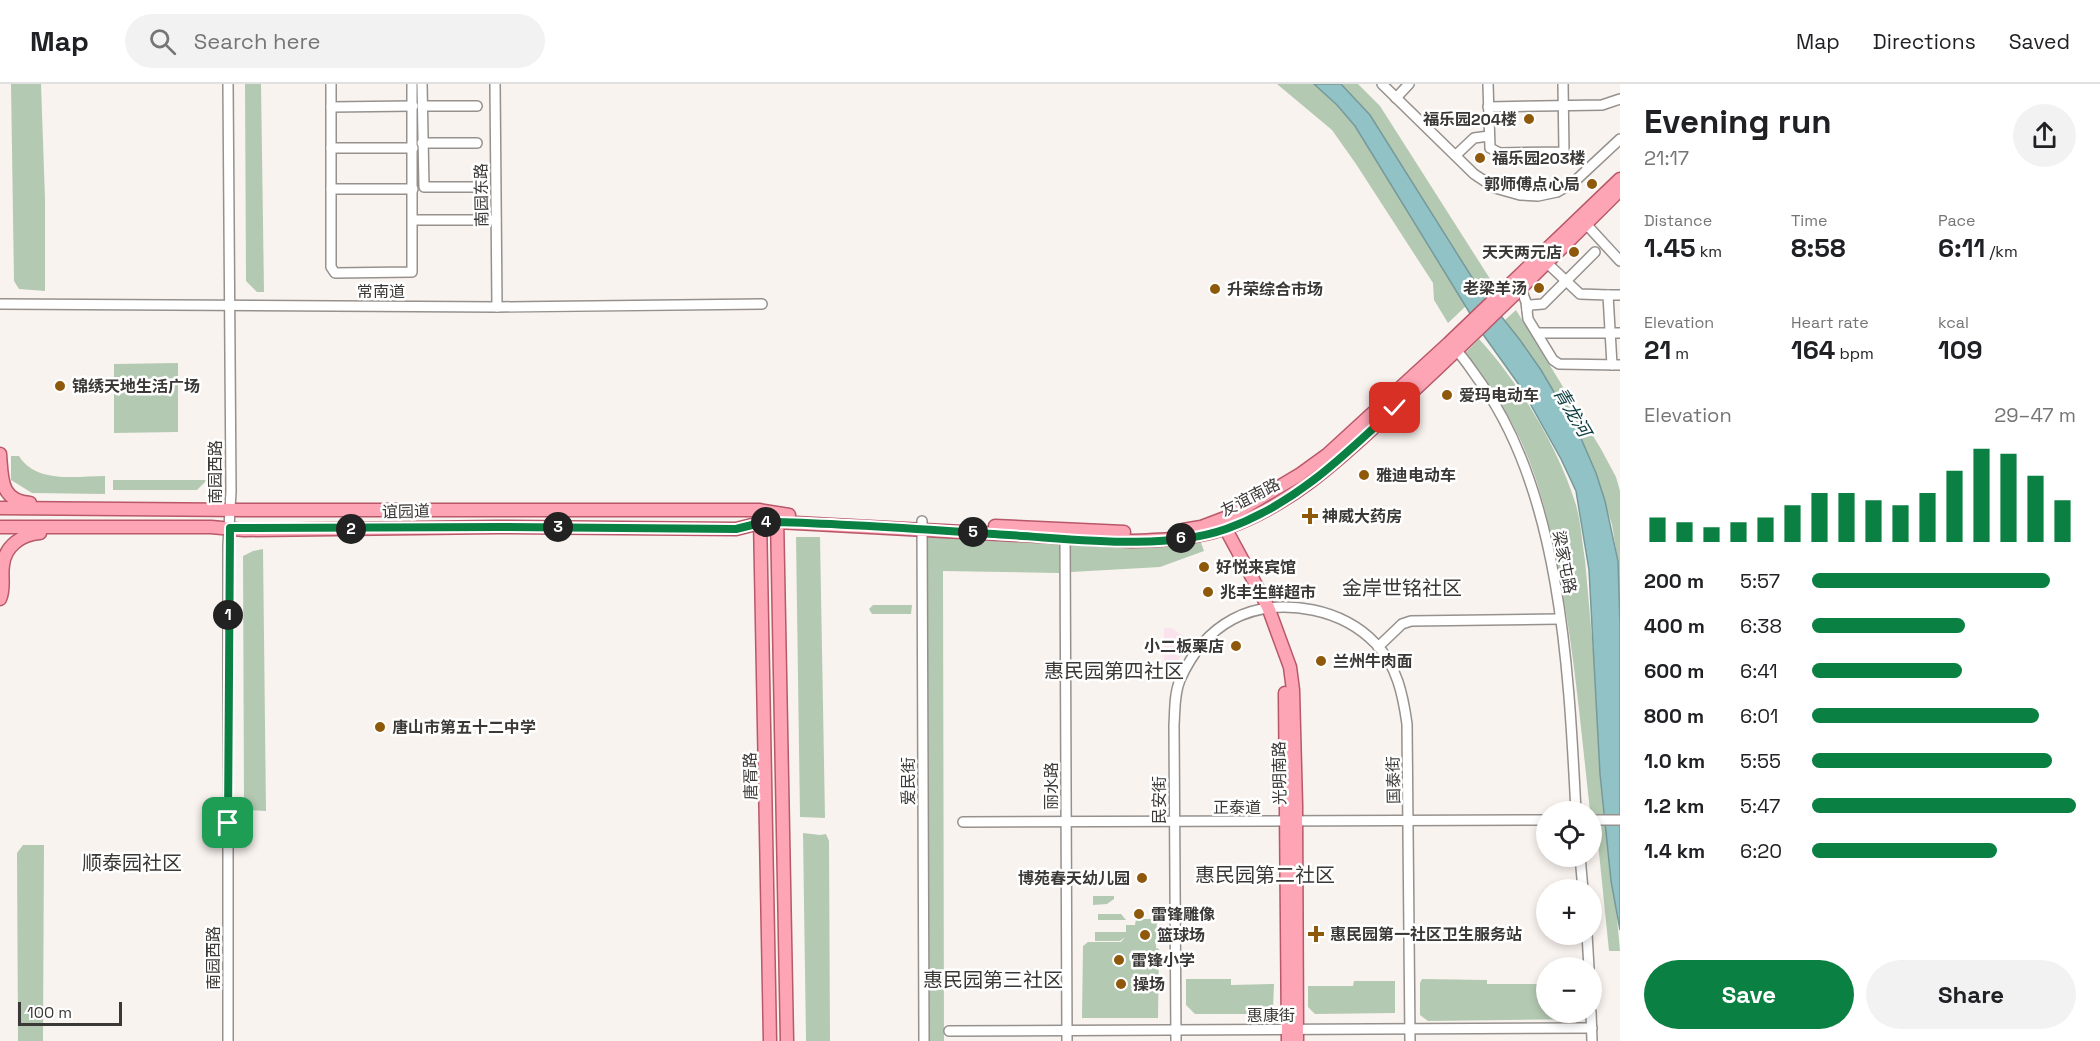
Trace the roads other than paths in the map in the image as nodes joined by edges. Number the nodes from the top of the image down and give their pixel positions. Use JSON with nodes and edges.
{"nodes":[{"id":1,"x":228,"y":84,"type":"edge"},
{"id":2,"x":330,"y":84,"type":"edge"},
{"id":3,"x":412,"y":84,"type":"edge"},
{"id":4,"x":422,"y":84,"type":"edge"},
{"id":5,"x":495,"y":84,"type":"edge"},
{"id":6,"x":1382,"y":84,"type":"edge"},
{"id":7,"x":1409,"y":84,"type":"edge"},
{"id":8,"x":1488,"y":84,"type":"edge"},
{"id":9,"x":1563,"y":84,"type":"edge"},
{"id":10,"x":1396,"y":98,"type":"junction"},
{"id":11,"x":1620,"y":99,"type":"edge"},
{"id":12,"x":1564,"y":105,"type":"junction"},
{"id":13,"x":417,"y":106,"type":"junction"},
{"id":14,"x":477,"y":106,"type":"dead end"},
{"id":15,"x":331,"y":107,"type":"junction"},
{"id":16,"x":1488,"y":107,"type":"junction"},
{"id":17,"x":1490,"y":136,"type":"junction"},
{"id":18,"x":1620,"y":139,"type":"edge"},
{"id":19,"x":477,"y":143,"type":"dead end"},
{"id":20,"x":417,"y":145,"type":"junction"},
{"id":21,"x":331,"y":148,"type":"junction"},
{"id":22,"x":1456,"y":155,"type":"junction"},
{"id":23,"x":1620,"y":180,"type":"edge"},
{"id":24,"x":481,"y":187,"type":"dead end"},
{"id":25,"x":331,"y":189,"type":"junction"},
{"id":26,"x":413,"y":189,"type":"junction"},
{"id":27,"x":1620,"y":190,"type":"edge"},
{"id":28,"x":413,"y":220,"type":"junction"},
{"id":29,"x":496,"y":220,"type":"junction"},
{"id":30,"x":1586,"y":224,"type":"junction"},
{"id":31,"x":1596,"y":252,"type":"dead end"},
{"id":32,"x":1620,"y":261,"type":"edge"},
{"id":33,"x":1547,"y":263,"type":"junction"},
{"id":34,"x":1566,"y":282,"type":"junction"},
{"id":35,"x":1513,"y":292,"type":"junction"},
{"id":36,"x":1608,"y":295,"type":"junction"},
{"id":37,"x":1620,"y":295,"type":"edge"},
{"id":38,"x":0,"y":304,"type":"edge"},
{"id":39,"x":762,"y":304,"type":"dead end"},
{"id":40,"x":231,"y":306,"type":"junction"},
{"id":41,"x":497,"y":307,"type":"junction"},
{"id":42,"x":1527,"y":310,"type":"junction"},
{"id":43,"x":1537,"y":333,"type":"junction"},
{"id":44,"x":1609,"y":333,"type":"junction"},
{"id":45,"x":1620,"y":333,"type":"edge"},
{"id":46,"x":1453,"y":347,"type":"junction"},
{"id":47,"x":1616,"y":365,"type":"edge"},
{"id":48,"x":0,"y":454,"type":"edge"},
{"id":49,"x":0,"y":508,"type":"edge"},
{"id":50,"x":73,"y":509,"type":"junction"},
{"id":51,"x":230,"y":510,"type":"junction"},
{"id":52,"x":759,"y":516,"type":"junction"},
{"id":53,"x":777,"y":518,"type":"junction"},
{"id":54,"x":922,"y":525,"type":"junction"},
{"id":55,"x":1219,"y":526,"type":"junction"},
{"id":56,"x":0,"y":527,"type":"edge"},
{"id":57,"x":72,"y":527,"type":"junction"},
{"id":58,"x":230,"y":528,"type":"junction"},
{"id":59,"x":1065,"y":534,"type":"junction"},
{"id":60,"x":0,"y":599,"type":"edge"},
{"id":61,"x":1264,"y":608,"type":"junction"},
{"id":62,"x":1560,"y":619,"type":"junction"},
{"id":63,"x":1378,"y":647,"type":"junction"},
{"id":64,"x":1575,"y":801,"type":"edge"},
{"id":65,"x":1409,"y":820,"type":"junction"},
{"id":66,"x":1536,"y":820,"type":"edge"},
{"id":67,"x":1602,"y":820,"type":"edge"},
{"id":68,"x":1620,"y":820,"type":"edge"},
{"id":69,"x":963,"y":822,"type":"dead end"},
{"id":70,"x":1066,"y":822,"type":"junction"},
{"id":71,"x":1174,"y":822,"type":"junction"},
{"id":72,"x":1291,"y":822,"type":"junction"},
{"id":73,"x":1592,"y":1023,"type":"edge"},
{"id":74,"x":1592,"y":1028,"type":"junction"},
{"id":75,"x":1067,"y":1030,"type":"junction"},
{"id":76,"x":1176,"y":1030,"type":"junction"},
{"id":77,"x":1410,"y":1030,"type":"junction"},
{"id":78,"x":949,"y":1031,"type":"dead end"},
{"id":79,"x":1292,"y":1035,"type":"edge"},
{"id":80,"x":228,"y":1041,"type":"edge"},
{"id":81,"x":770,"y":1041,"type":"edge"},
{"id":82,"x":787,"y":1041,"type":"edge"},
{"id":83,"x":924,"y":1041,"type":"edge"},
{"id":84,"x":1067,"y":1041,"type":"edge"},
{"id":85,"x":1176,"y":1041,"type":"edge"},
{"id":86,"x":1410,"y":1041,"type":"edge"},
{"id":87,"x":1592,"y":1041,"type":"edge"}],
"edges":[{"from":1,"to":40,"type":"street","name":"南园西路"},
{"from":2,"to":15,"type":"street"},
{"from":3,"to":13,"type":"street"},
{"from":4,"to":13,"type":"street"},
{"from":5,"to":29,"type":"street","name":"南园东路"},
{"from":6,"to":10,"type":"street"},
{"from":7,"to":10,"type":"street"},
{"from":8,"to":16,"type":"street"},
{"from":9,"to":12,"type":"street"},
{"from":10,"to":22,"type":"street"},
{"from":11,"to":12,"type":"street"},
{"from":12,"to":16,"type":"street"},
{"from":12,"to":17,"type":"street"},
{"from":13,"to":14,"type":"street"},
{"from":13,"to":15,"type":"street"},
{"from":13,"to":20,"type":"street"},
{"from":15,"to":21,"type":"street"},
{"from":16,"to":17,"type":"street"},
{"from":17,"to":22,"type":"street"},
{"from":18,"to":22,"type":"street"},
{"from":19,"to":20,"type":"street"},
{"from":20,"to":21,"type":"street"},
{"from":20,"to":24,"type":"street"},
{"from":20,"to":26,"type":"street"},
{"from":21,"to":25,"type":"street"},
{"from":23,"to":35,"type":"main road","name":"友谊南路"},
{"from":25,"to":26,"type":"street"},
{"from":25,"to":28,"type":"street"},
{"from":26,"to":28,"type":"street"},
{"from":27,"to":30,"type":"main road","name":"友谊南路"},
{"from":28,"to":29,"type":"street"},
{"from":29,"to":41,"type":"street","name":"南园东路"},
{"from":30,"to":32,"type":"street"},
{"from":30,"to":33,"type":"main road","name":"友谊南路"},
{"from":31,"to":34,"type":"street"},
{"from":33,"to":34,"type":"street"},
{"from":33,"to":35,"type":"main road","name":"友谊南路"},
{"from":34,"to":36,"type":"street"},
{"from":34,"to":42,"type":"street"},
{"from":35,"to":42,"type":"street"},
{"from":35,"to":46,"type":"main road","name":"友谊南路"},
{"from":36,"to":37,"type":"street"},
{"from":36,"to":44,"type":"street"},
{"from":38,"to":40,"type":"street","name":"常南道"},
{"from":39,"to":41,"type":"street","name":"常南道"},
{"from":40,"to":41,"type":"street","name":"常南道"},
{"from":40,"to":51,"type":"street","name":"南园西路"},
{"from":42,"to":43,"type":"street"},
{"from":43,"to":44,"type":"street"},
{"from":43,"to":47,"type":"street"},
{"from":44,"to":45,"type":"street"},
{"from":44,"to":47,"type":"street"},
{"from":46,"to":55,"type":"main road","name":"友谊南路"},
{"from":46,"to":62,"type":"street","name":"梁家屯路"},
{"from":48,"to":50,"type":"main road"},
{"from":49,"to":50,"type":"main road","name":"谊园道"},
{"from":50,"to":51,"type":"main road","name":"谊园道"},
{"from":51,"to":52,"type":"main road","name":"谊园道"},
{"from":51,"to":58,"type":"street","name":"南园西路"},
{"from":52,"to":53,"type":"main road","name":"谊园道"},
{"from":52,"to":58,"type":"main road","name":"谊园道"},
{"from":52,"to":81,"type":"main road","name":"唐胥路"},
{"from":53,"to":54,"type":"main road","name":"友谊南路"},
{"from":53,"to":82,"type":"main road","name":"唐胥路"},
{"from":54,"to":59,"type":"main road","name":"友谊南路"},
{"from":54,"to":83,"type":"street","name":"爱民街"},
{"from":55,"to":59,"type":"main road","name":"友谊南路"},
{"from":55,"to":61,"type":"main road","name":"光明南路"},
{"from":56,"to":57,"type":"main road","name":"谊园道"},
{"from":57,"to":58,"type":"main road","name":"谊园道"},
{"from":57,"to":60,"type":"main road"},
{"from":58,"to":80,"type":"street","name":"南园西路"},
{"from":59,"to":70,"type":"street","name":"丽水路"},
{"from":61,"to":63,"type":"street","name":"国泰街"},
{"from":61,"to":71,"type":"street","name":"民安街"},
{"from":61,"to":72,"type":"main road","name":"光明南路"},
{"from":62,"to":63,"type":"street"},
{"from":62,"to":64,"type":"street","name":"梁家屯路"},
{"from":63,"to":65,"type":"street","name":"国泰街"},
{"from":65,"to":66,"type":"street","name":"正泰道"},
{"from":65,"to":72,"type":"street","name":"正泰道"},
{"from":65,"to":77,"type":"street","name":"国泰街"},
{"from":67,"to":68,"type":"street"},
{"from":69,"to":70,"type":"street","name":"正泰道"},
{"from":70,"to":71,"type":"street","name":"正泰道"},
{"from":70,"to":75,"type":"street","name":"丽水路"},
{"from":71,"to":72,"type":"street","name":"正泰道"},
{"from":71,"to":76,"type":"street","name":"民安街"},
{"from":72,"to":79,"type":"main road","name":"光明南路"},
{"from":73,"to":74,"type":"street"},
{"from":74,"to":77,"type":"street","name":"惠康街"},
{"from":74,"to":87,"type":"street"},
{"from":75,"to":76,"type":"street","name":"惠康街"},
{"from":75,"to":78,"type":"street","name":"惠康街"},
{"from":75,"to":84,"type":"street","name":"丽水路"},
{"from":76,"to":79,"type":"street","name":"惠康街"},
{"from":76,"to":85,"type":"street","name":"民安街"},
{"from":77,"to":79,"type":"street","name":"惠康街"},
{"from":77,"to":86,"type":"street","name":"国泰街"}]}
